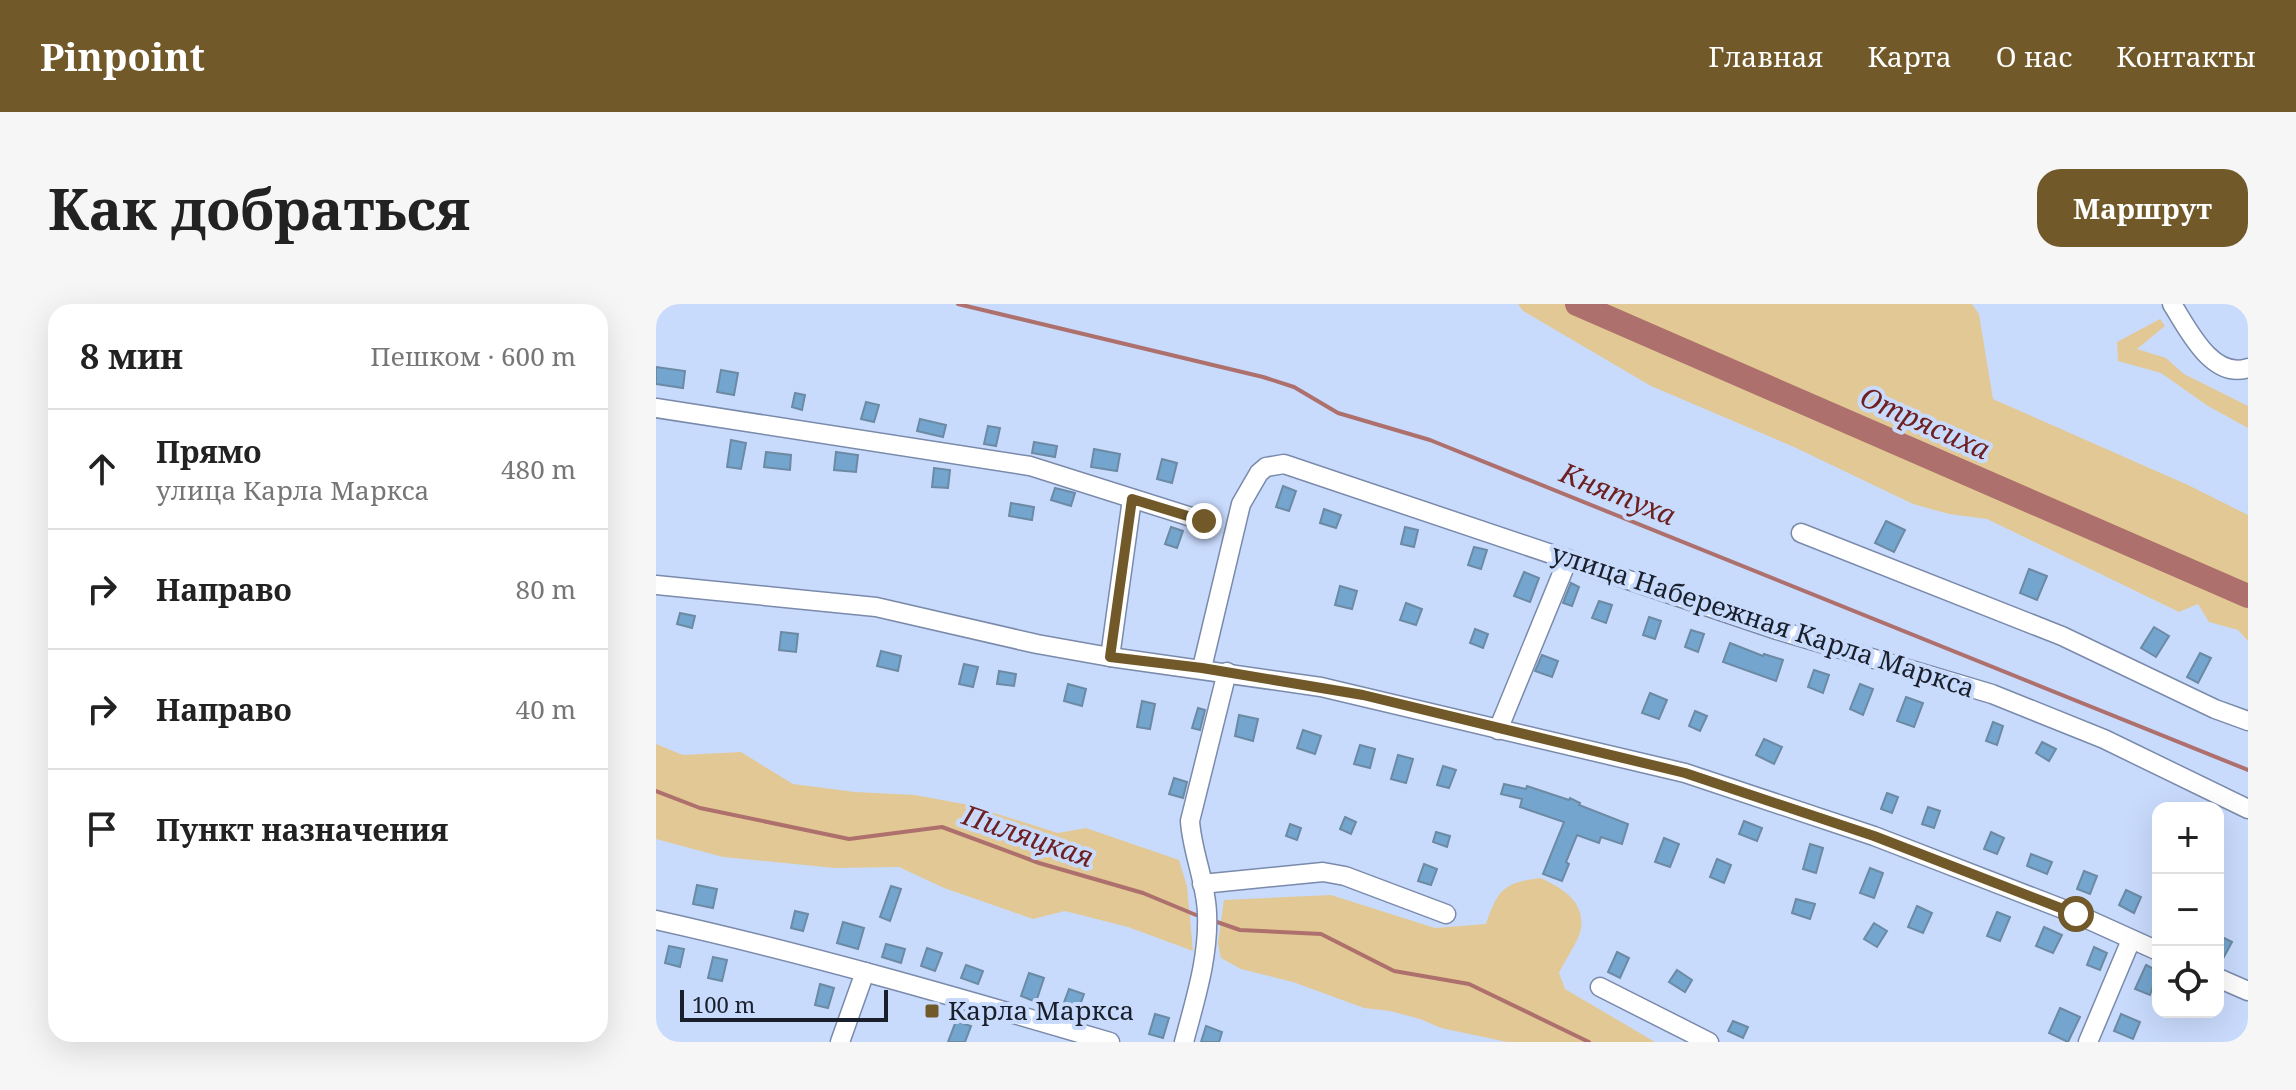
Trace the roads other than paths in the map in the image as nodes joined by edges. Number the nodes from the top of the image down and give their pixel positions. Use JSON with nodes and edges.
{"nodes":[{"id":1,"x":2172,"y":304,"type":"edge"},
{"id":2,"x":2248,"y":368,"type":"edge"},
{"id":3,"x":656,"y":408,"type":"edge"},
{"id":4,"x":1132,"y":499,"type":"junction"},
{"id":5,"x":1204,"y":521,"type":"dead end"},
{"id":6,"x":1801,"y":533,"type":"dead end"},
{"id":7,"x":1568,"y":559,"type":"junction"},
{"id":8,"x":656,"y":585,"type":"edge"},
{"id":9,"x":1110,"y":657,"type":"junction"},
{"id":10,"x":1202,"y":668,"type":"junction"},
{"id":11,"x":1227,"y":672,"type":"junction"},
{"id":12,"x":2248,"y":721,"type":"edge"},
{"id":13,"x":1498,"y":730,"type":"junction"},
{"id":14,"x":2248,"y":809,"type":"edge"},
{"id":15,"x":1202,"y":884,"type":"junction"},
{"id":16,"x":1446,"y":914,"type":"dead end"},
{"id":17,"x":656,"y":920,"type":"edge"},
{"id":18,"x":2131,"y":940,"type":"junction"},
{"id":19,"x":2152,"y":949,"type":"edge"},
{"id":20,"x":865,"y":972,"type":"junction"},
{"id":21,"x":2224,"y":981,"type":"edge"},
{"id":22,"x":1600,"y":987,"type":"dead end"},
{"id":23,"x":2248,"y":991,"type":"edge"},
{"id":24,"x":840,"y":1042,"type":"edge"},
{"id":25,"x":1110,"y":1042,"type":"edge"},
{"id":26,"x":1184,"y":1042,"type":"edge"},
{"id":27,"x":1709,"y":1042,"type":"edge"},
{"id":28,"x":2088,"y":1042,"type":"edge"}],
"edges":[{"from":1,"to":2,"type":"street"},
{"from":3,"to":4,"type":"street"},
{"from":4,"to":5,"type":"street"},
{"from":4,"to":9,"type":"street"},
{"from":6,"to":12,"type":"street"},
{"from":7,"to":10,"type":"street","name":"улица Набережная Карла Маркса"},
{"from":7,"to":13,"type":"street"},
{"from":7,"to":14,"type":"street","name":"улица Набережная Карла Маркса"},
{"from":8,"to":9,"type":"street"},
{"from":9,"to":10,"type":"street"},
{"from":10,"to":11,"type":"street"},
{"from":11,"to":13,"type":"street"},
{"from":11,"to":15,"type":"street"},
{"from":13,"to":18,"type":"street"},
{"from":15,"to":16,"type":"street"},
{"from":15,"to":26,"type":"street"},
{"from":17,"to":20,"type":"street"},
{"from":18,"to":19,"type":"street"},
{"from":18,"to":28,"type":"street"},
{"from":20,"to":24,"type":"street"},
{"from":20,"to":25,"type":"street"},
{"from":21,"to":23,"type":"street"},
{"from":22,"to":27,"type":"street"}]}
